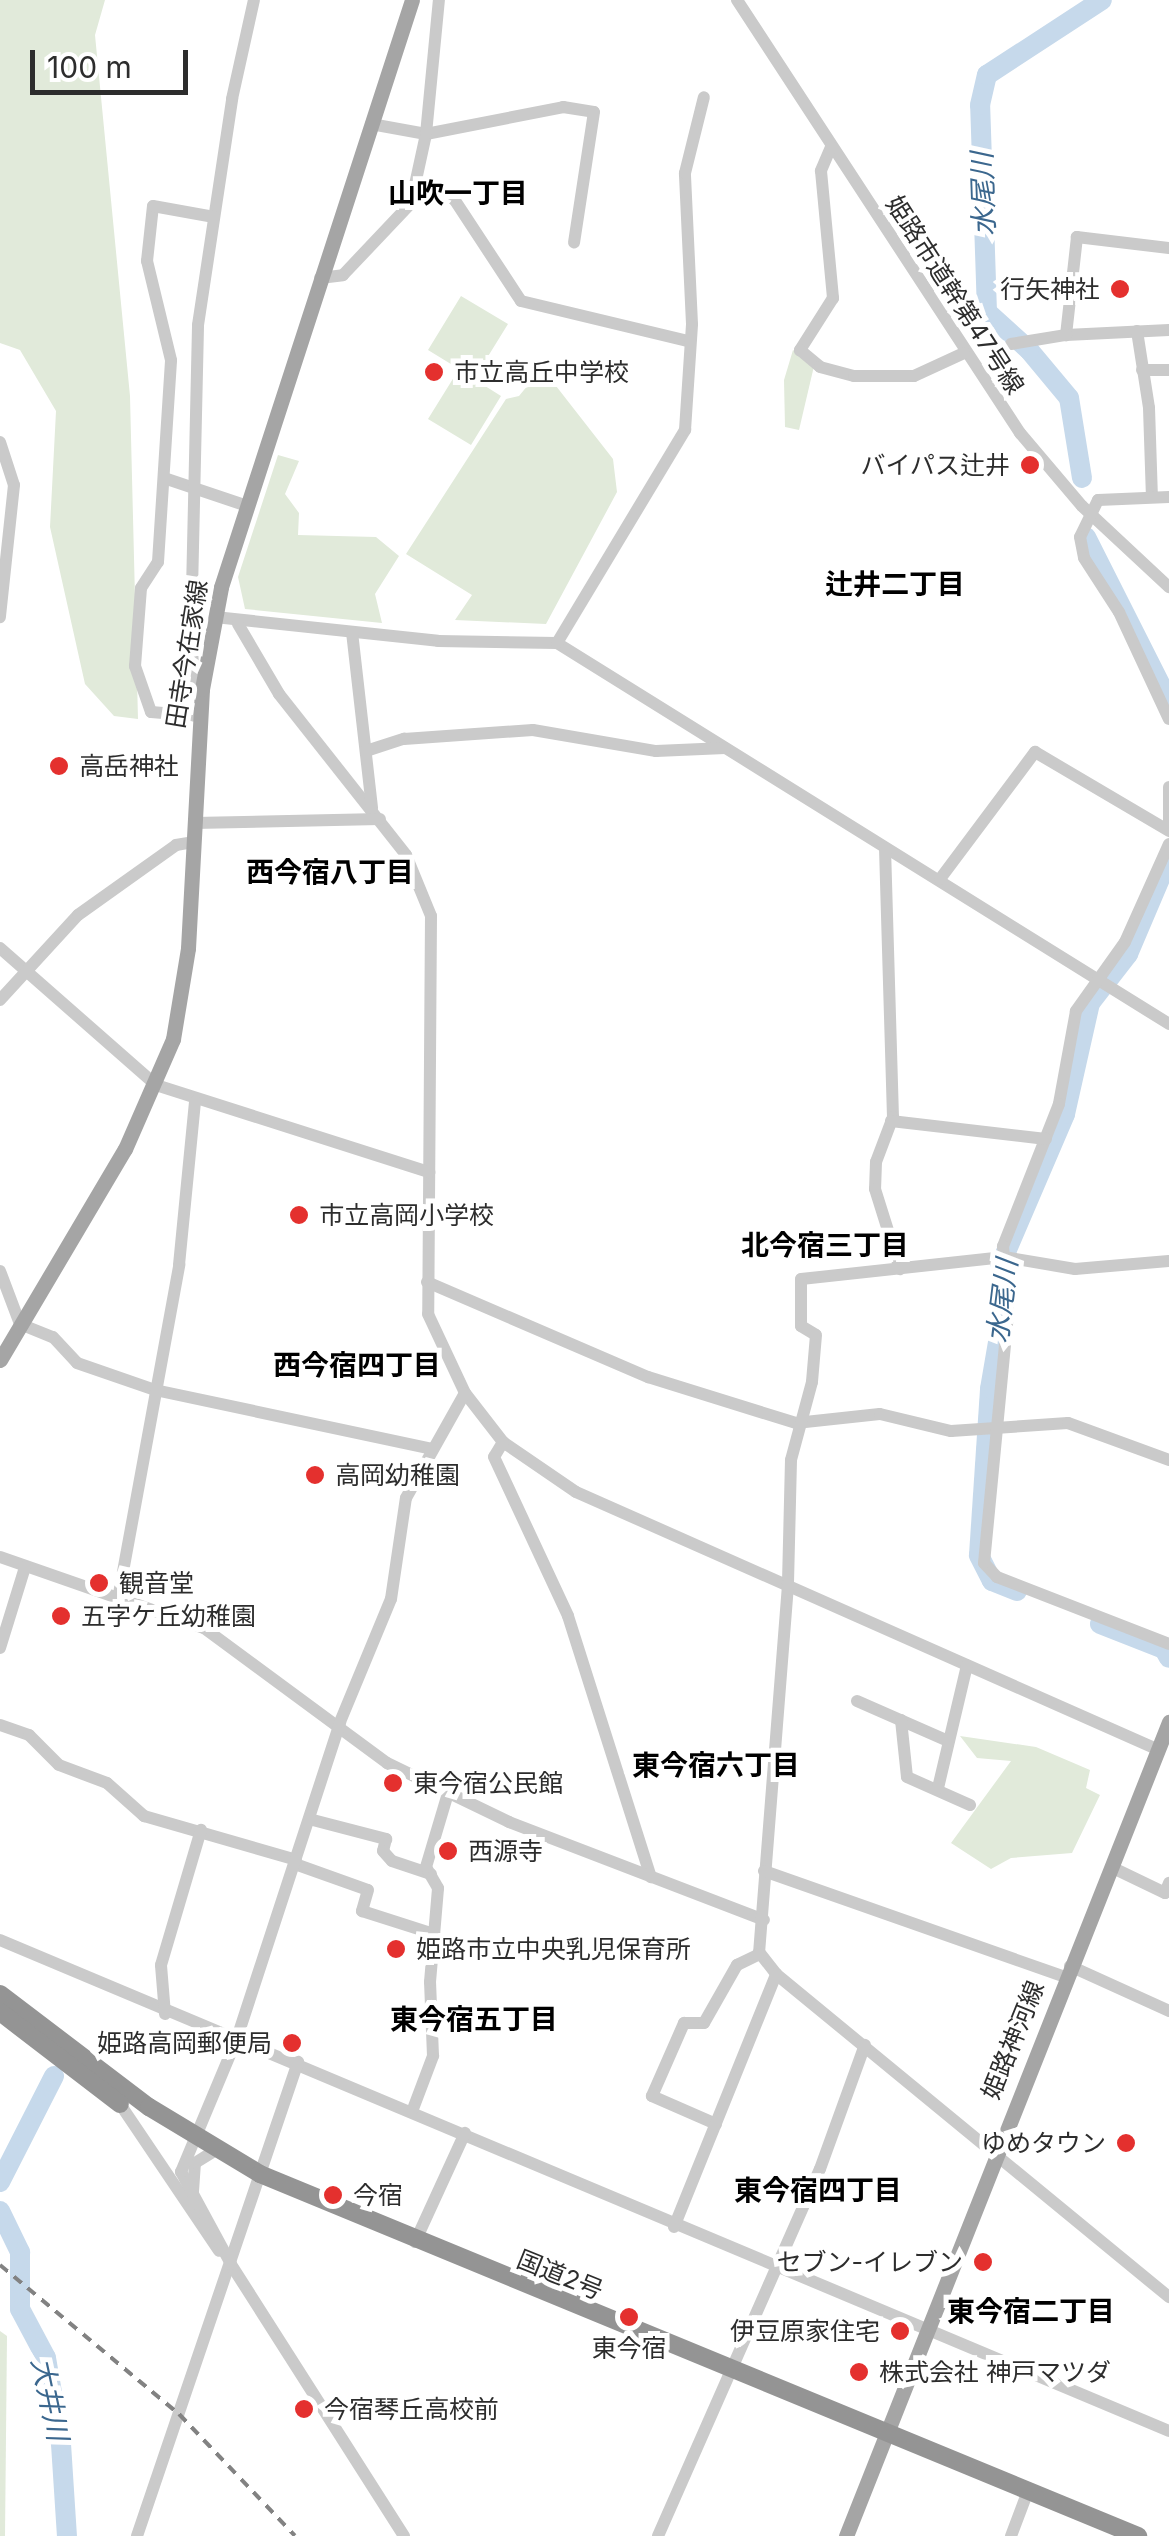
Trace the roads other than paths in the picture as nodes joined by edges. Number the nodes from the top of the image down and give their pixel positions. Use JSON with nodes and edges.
{"nodes":[{"id":1,"x":254,"y":0,"type":"edge"},
{"id":2,"x":412,"y":0,"type":"edge"},
{"id":3,"x":438,"y":0,"type":"edge"},
{"id":4,"x":737,"y":0,"type":"edge"},
{"id":5,"x":704,"y":97,"type":"dead end"},
{"id":6,"x":370,"y":124,"type":"junction"},
{"id":7,"x":426,"y":134,"type":"junction"},
{"id":8,"x":830,"y":147,"type":"junction"},
{"id":9,"x":417,"y":185,"type":"junction"},
{"id":10,"x":214,"y":216,"type":"junction"},
{"id":11,"x":574,"y":242,"type":"dead end"},
{"id":12,"x":1169,"y":248,"type":"edge"},
{"id":13,"x":320,"y":278,"type":"junction"},
{"id":14,"x":1169,"y":330,"type":"edge"},
{"id":15,"x":1137,"y":331,"type":"junction"},
{"id":16,"x":1066,"y":335,"type":"junction"},
{"id":17,"x":688,"y":341,"type":"junction"},
{"id":18,"x":1014,"y":341,"type":"dead end"},
{"id":19,"x":964,"y":353,"type":"junction"},
{"id":20,"x":1142,"y":370,"type":"junction"},
{"id":21,"x":1169,"y":370,"type":"edge"},
{"id":22,"x":0,"y":442,"type":"edge"},
{"id":23,"x":164,"y":478,"type":"junction"},
{"id":24,"x":200,"y":495,"type":"junction"},
{"id":25,"x":1152,"y":496,"type":"junction"},
{"id":26,"x":1169,"y":497,"type":"edge"},
{"id":27,"x":244,"y":505,"type":"junction"},
{"id":28,"x":1088,"y":513,"type":"junction"},
{"id":29,"x":1168,"y":588,"type":"edge"},
{"id":30,"x":215,"y":616,"type":"junction"},
{"id":31,"x":0,"y":618,"type":"edge"},
{"id":32,"x":238,"y":624,"type":"junction"},
{"id":33,"x":352,"y":632,"type":"junction"},
{"id":34,"x":558,"y":643,"type":"junction"},
{"id":35,"x":202,"y":689,"type":"junction"},
{"id":36,"x":200,"y":716,"type":"junction"},
{"id":37,"x":1169,"y":719,"type":"edge"},
{"id":38,"x":725,"y":748,"type":"junction"},
{"id":39,"x":366,"y":751,"type":"junction"},
{"id":40,"x":1169,"y":787,"type":"edge"},
{"id":41,"x":376,"y":814,"type":"junction"},
{"id":42,"x":194,"y":823,"type":"junction"},
{"id":43,"x":1169,"y":830,"type":"edge"},
{"id":44,"x":194,"y":842,"type":"junction"},
{"id":45,"x":1169,"y":844,"type":"edge"},
{"id":46,"x":885,"y":848,"type":"junction"},
{"id":47,"x":940,"y":879,"type":"junction"},
{"id":48,"x":0,"y":948,"type":"edge"},
{"id":49,"x":22,"y":970,"type":"junction"},
{"id":50,"x":1098,"y":980,"type":"junction"},
{"id":51,"x":0,"y":1000,"type":"edge"},
{"id":52,"x":1169,"y":1024,"type":"edge"},
{"id":53,"x":156,"y":1085,"type":"junction"},
{"id":54,"x":195,"y":1102,"type":"junction"},
{"id":55,"x":892,"y":1121,"type":"junction"},
{"id":56,"x":1046,"y":1140,"type":"junction"},
{"id":57,"x":429,"y":1172,"type":"junction"},
{"id":58,"x":1004,"y":1257,"type":"junction"},
{"id":59,"x":1169,"y":1262,"type":"edge"},
{"id":60,"x":900,"y":1269,"type":"junction"},
{"id":61,"x":0,"y":1272,"type":"edge"},
{"id":62,"x":428,"y":1282,"type":"junction"},
{"id":63,"x":20,"y":1324,"type":"junction"},
{"id":64,"x":0,"y":1360,"type":"edge"},
{"id":65,"x":155,"y":1390,"type":"junction"},
{"id":66,"x":465,"y":1393,"type":"junction"},
{"id":67,"x":796,"y":1423,"type":"junction"},
{"id":68,"x":988,"y":1428,"type":"junction"},
{"id":69,"x":503,"y":1442,"type":"junction"},
{"id":70,"x":432,"y":1449,"type":"junction"},
{"id":71,"x":1169,"y":1460,"type":"edge"},
{"id":72,"x":0,"y":1557,"type":"edge"},
{"id":73,"x":26,"y":1567,"type":"junction"},
{"id":74,"x":788,"y":1586,"type":"junction"},
{"id":75,"x":118,"y":1599,"type":"junction"},
{"id":76,"x":1169,"y":1644,"type":"edge"},
{"id":77,"x":0,"y":1648,"type":"edge"},
{"id":78,"x":967,"y":1665,"type":"junction"},
{"id":79,"x":857,"y":1700,"type":"dead end"},
{"id":80,"x":901,"y":1720,"type":"junction"},
{"id":81,"x":340,"y":1722,"type":"junction"},
{"id":82,"x":1169,"y":1722,"type":"edge"},
{"id":83,"x":0,"y":1725,"type":"edge"},
{"id":84,"x":946,"y":1740,"type":"junction"},
{"id":85,"x":1158,"y":1750,"type":"junction"},
{"id":86,"x":938,"y":1788,"type":"junction"},
{"id":87,"x":448,"y":1794,"type":"junction"},
{"id":88,"x":970,"y":1806,"type":"dead end"},
{"id":89,"x":309,"y":1819,"type":"junction"},
{"id":90,"x":202,"y":1830,"type":"junction"},
{"id":91,"x":295,"y":1862,"type":"junction"},
{"id":92,"x":1112,"y":1867,"type":"junction"},
{"id":93,"x":764,"y":1871,"type":"junction"},
{"id":94,"x":431,"y":1874,"type":"junction"},
{"id":95,"x":651,"y":1877,"type":"junction"},
{"id":96,"x":1168,"y":1890,"type":"edge"},
{"id":97,"x":764,"y":1920,"type":"junction"},
{"id":98,"x":434,"y":1934,"type":"junction"},
{"id":99,"x":0,"y":1940,"type":"edge"},
{"id":100,"x":760,"y":1954,"type":"junction"},
{"id":101,"x":1068,"y":1972,"type":"junction"},
{"id":102,"x":776,"y":1974,"type":"junction"},
{"id":103,"x":0,"y":1994,"type":"edge"},
{"id":104,"x":1169,"y":2011,"type":"edge"},
{"id":105,"x":0,"y":2012,"type":"edge"},
{"id":106,"x":165,"y":2014,"type":"junction"},
{"id":107,"x":237,"y":2038,"type":"junction"},
{"id":108,"x":865,"y":2045,"type":"junction"},
{"id":109,"x":298,"y":2062,"type":"junction"},
{"id":110,"x":120,"y":2104,"type":"joint"},
{"id":111,"x":413,"y":2109,"type":"junction"},
{"id":112,"x":716,"y":2124,"type":"junction"},
{"id":113,"x":465,"y":2133,"type":"junction"},
{"id":114,"x":195,"y":2139,"type":"junction"},
{"id":115,"x":214,"y":2151,"type":"junction"},
{"id":116,"x":993,"y":2152,"type":"junction"},
{"id":117,"x":260,"y":2174,"type":"junction"},
{"id":118,"x":197,"y":2203,"type":"junction"},
{"id":119,"x":674,"y":2227,"type":"junction"},
{"id":120,"x":415,"y":2242,"type":"junction"},
{"id":121,"x":776,"y":2263,"type":"junction"},
{"id":122,"x":231,"y":2264,"type":"junction"},
{"id":123,"x":1169,"y":2297,"type":"edge"},
{"id":124,"x":926,"y":2325,"type":"junction"},
{"id":125,"x":730,"y":2370,"type":"junction"},
{"id":126,"x":1169,"y":2432,"type":"edge"},
{"id":127,"x":885,"y":2434,"type":"junction"},
{"id":128,"x":1028,"y":2491,"type":"junction"},
{"id":129,"x":137,"y":2536,"type":"edge"},
{"id":130,"x":404,"y":2536,"type":"edge"},
{"id":131,"x":658,"y":2536,"type":"edge"},
{"id":132,"x":846,"y":2536,"type":"edge"},
{"id":133,"x":1011,"y":2536,"type":"edge"},
{"id":134,"x":1138,"y":2536,"type":"edge"}],
"edges":[{"from":1,"to":10,"type":"street"},
{"from":2,"to":6,"type":"main road","name":"田寺今在家線"},
{"from":3,"to":7,"type":"street"},
{"from":4,"to":8,"type":"street","name":"姫路市道幹第47号線"},
{"from":5,"to":17,"type":"street"},
{"from":6,"to":7,"type":"street"},
{"from":6,"to":13,"type":"main road","name":"田寺今在家線"},
{"from":7,"to":9,"type":"street"},
{"from":7,"to":11,"type":"street"},
{"from":8,"to":19,"type":"street","name":"姫路市道幹第47号線"},
{"from":8,"to":19,"type":"street"},
{"from":9,"to":13,"type":"street"},
{"from":9,"to":17,"type":"street"},
{"from":10,"to":23,"type":"street"},
{"from":10,"to":24,"type":"street"},
{"from":12,"to":16,"type":"street"},
{"from":13,"to":27,"type":"main road","name":"田寺今在家線"},
{"from":14,"to":15,"type":"street"},
{"from":15,"to":16,"type":"street"},
{"from":15,"to":20,"type":"street"},
{"from":16,"to":18,"type":"street"},
{"from":17,"to":34,"type":"street"},
{"from":19,"to":28,"type":"street","name":"姫路市道幹第47号線"},
{"from":20,"to":21,"type":"street"},
{"from":20,"to":25,"type":"street"},
{"from":22,"to":31,"type":"street"},
{"from":23,"to":24,"type":"street"},
{"from":23,"to":36,"type":"street"},
{"from":24,"to":27,"type":"street"},
{"from":24,"to":35,"type":"street"},
{"from":25,"to":26,"type":"street"},
{"from":25,"to":28,"type":"street"},
{"from":27,"to":30,"type":"main road","name":"田寺今在家線"},
{"from":28,"to":29,"type":"street","name":"姫路市道幹第47号線"},
{"from":28,"to":37,"type":"street"},
{"from":30,"to":32,"type":"street"},
{"from":30,"to":35,"type":"main road","name":"田寺今在家線"},
{"from":32,"to":33,"type":"street"},
{"from":32,"to":41,"type":"street"},
{"from":33,"to":34,"type":"street"},
{"from":33,"to":39,"type":"street"},
{"from":34,"to":38,"type":"street"},
{"from":35,"to":36,"type":"main road","name":"田寺今在家線"},
{"from":36,"to":42,"type":"main road","name":"田寺今在家線"},
{"from":38,"to":39,"type":"street"},
{"from":38,"to":46,"type":"street"},
{"from":39,"to":41,"type":"street"},
{"from":40,"to":43,"type":"street"},
{"from":41,"to":42,"type":"street"},
{"from":41,"to":57,"type":"street"},
{"from":42,"to":44,"type":"main road","name":"田寺今在家線"},
{"from":43,"to":47,"type":"street"},
{"from":44,"to":49,"type":"street"},
{"from":44,"to":53,"type":"main road","name":"田寺今在家線"},
{"from":45,"to":50,"type":"street"},
{"from":46,"to":47,"type":"street"},
{"from":46,"to":55,"type":"street"},
{"from":47,"to":50,"type":"street"},
{"from":48,"to":49,"type":"street"},
{"from":49,"to":51,"type":"street"},
{"from":49,"to":53,"type":"street"},
{"from":50,"to":52,"type":"street"},
{"from":50,"to":56,"type":"street"},
{"from":53,"to":54,"type":"street"},
{"from":53,"to":63,"type":"main road","name":"田寺今在家線"},
{"from":54,"to":57,"type":"street"},
{"from":54,"to":65,"type":"street"},
{"from":55,"to":56,"type":"street"},
{"from":55,"to":60,"type":"street"},
{"from":56,"to":58,"type":"street"},
{"from":57,"to":62,"type":"street"},
{"from":58,"to":59,"type":"street"},
{"from":58,"to":60,"type":"street"},
{"from":58,"to":68,"type":"street"},
{"from":60,"to":67,"type":"street"},
{"from":61,"to":63,"type":"street"},
{"from":62,"to":66,"type":"street"},
{"from":62,"to":67,"type":"street"},
{"from":63,"to":64,"type":"main road","name":"田寺今在家線"},
{"from":63,"to":65,"type":"street"},
{"from":65,"to":70,"type":"street"},
{"from":65,"to":75,"type":"street"},
{"from":66,"to":69,"type":"street"},
{"from":66,"to":70,"type":"street"},
{"from":67,"to":68,"type":"street"},
{"from":67,"to":74,"type":"street"},
{"from":68,"to":71,"type":"street"},
{"from":68,"to":76,"type":"street"},
{"from":69,"to":74,"type":"street"},
{"from":69,"to":95,"type":"street"},
{"from":70,"to":81,"type":"street"},
{"from":72,"to":73,"type":"street"},
{"from":73,"to":75,"type":"street"},
{"from":73,"to":77,"type":"street"},
{"from":74,"to":78,"type":"street"},
{"from":74,"to":93,"type":"street"},
{"from":75,"to":81,"type":"street"},
{"from":78,"to":84,"type":"street"},
{"from":78,"to":85,"type":"street"},
{"from":79,"to":80,"type":"street"},
{"from":80,"to":84,"type":"street"},
{"from":80,"to":86,"type":"street"},
{"from":81,"to":87,"type":"street"},
{"from":81,"to":89,"type":"street"},
{"from":82,"to":85,"type":"main road","name":"姫路神河線"},
{"from":83,"to":90,"type":"street"},
{"from":84,"to":86,"type":"street"},
{"from":85,"to":92,"type":"main road","name":"姫路神河線"},
{"from":86,"to":88,"type":"street"},
{"from":87,"to":94,"type":"street"},
{"from":87,"to":95,"type":"street"},
{"from":89,"to":91,"type":"street"},
{"from":89,"to":94,"type":"street"},
{"from":90,"to":91,"type":"street"},
{"from":90,"to":106,"type":"street"},
{"from":91,"to":98,"type":"street"},
{"from":91,"to":107,"type":"street"},
{"from":92,"to":96,"type":"street"},
{"from":92,"to":101,"type":"main road","name":"姫路神河線"},
{"from":93,"to":97,"type":"street"},
{"from":93,"to":101,"type":"street"},
{"from":94,"to":98,"type":"street"},
{"from":95,"to":97,"type":"street"},
{"from":97,"to":100,"type":"street"},
{"from":98,"to":111,"type":"street"},
{"from":99,"to":106,"type":"street"},
{"from":100,"to":102,"type":"street"},
{"from":100,"to":112,"type":"street"},
{"from":101,"to":104,"type":"street"},
{"from":101,"to":116,"type":"main road","name":"姫路神河線"},
{"from":102,"to":108,"type":"street"},
{"from":102,"to":112,"type":"street"},
{"from":103,"to":114,"type":"highway","name":"国道2号"},
{"from":105,"to":110,"type":"highway"},
{"from":106,"to":107,"type":"street"},
{"from":107,"to":109,"type":"street"},
{"from":107,"to":114,"type":"street"},
{"from":108,"to":116,"type":"street"},
{"from":108,"to":121,"type":"street"},
{"from":109,"to":111,"type":"street"},
{"from":109,"to":117,"type":"street"},
{"from":110,"to":122,"type":"street"},
{"from":111,"to":113,"type":"street"},
{"from":112,"to":119,"type":"street"},
{"from":113,"to":119,"type":"street"},
{"from":113,"to":120,"type":"street"},
{"from":114,"to":115,"type":"highway","name":"国道2号"},
{"from":114,"to":118,"type":"street"},
{"from":115,"to":117,"type":"highway","name":"国道2号"},
{"from":115,"to":118,"type":"street"},
{"from":116,"to":123,"type":"street"},
{"from":116,"to":124,"type":"main road","name":"姫路神河線"},
{"from":117,"to":120,"type":"highway","name":"国道2号"},
{"from":117,"to":122,"type":"street"},
{"from":118,"to":122,"type":"street"},
{"from":119,"to":121,"type":"street"},
{"from":120,"to":125,"type":"highway","name":"国道2号"},
{"from":121,"to":124,"type":"street"},
{"from":121,"to":125,"type":"street"},
{"from":122,"to":129,"type":"street"},
{"from":122,"to":130,"type":"street"},
{"from":124,"to":126,"type":"street"},
{"from":124,"to":127,"type":"main road","name":"姫路神河線"},
{"from":125,"to":127,"type":"highway","name":"国道2号"},
{"from":125,"to":131,"type":"street"},
{"from":127,"to":128,"type":"highway","name":"国道2号"},
{"from":127,"to":132,"type":"main road"},
{"from":128,"to":133,"type":"street"},
{"from":128,"to":134,"type":"highway","name":"国道2号"}]}
